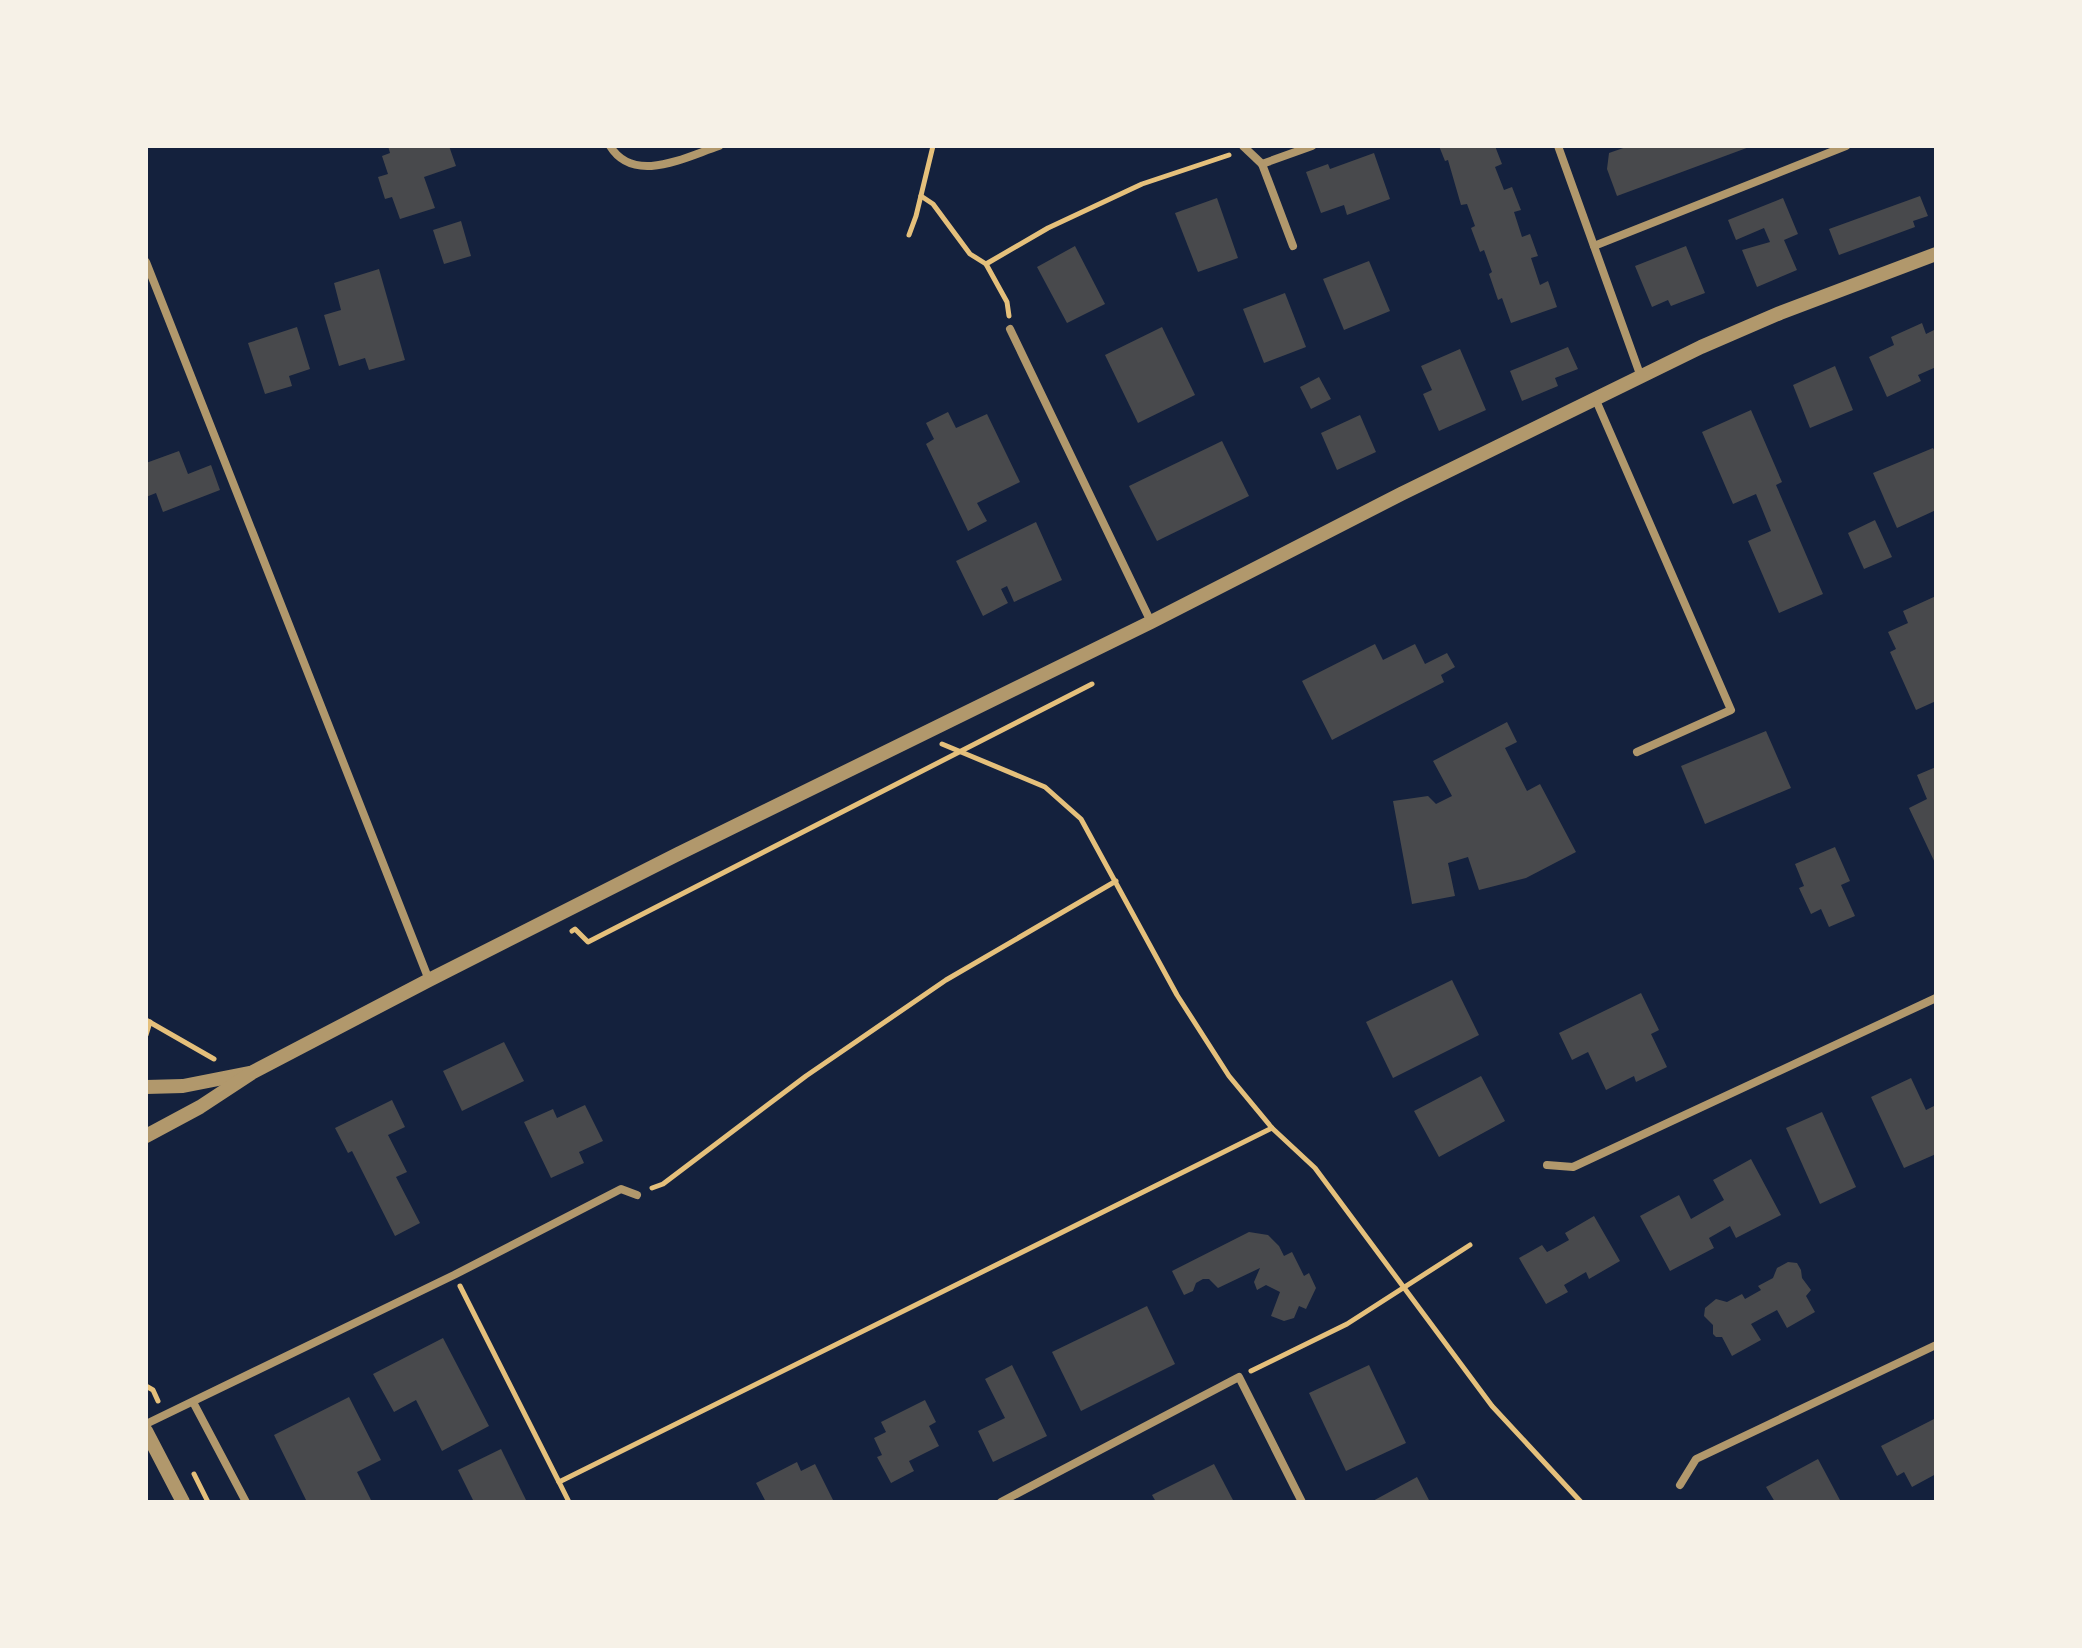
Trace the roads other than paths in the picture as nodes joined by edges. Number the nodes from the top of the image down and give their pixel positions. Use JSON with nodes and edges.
{"nodes":[{"id":1,"x":610,"y":146,"type":"edge"},
{"id":2,"x":719,"y":146,"type":"edge"},
{"id":3,"x":1312,"y":146,"type":"edge"},
{"id":4,"x":1558,"y":146,"type":"edge"},
{"id":5,"x":1846,"y":146,"type":"edge"},
{"id":6,"x":1245,"y":148,"type":"edge"},
{"id":7,"x":1262,"y":164,"type":"junction"},
{"id":8,"x":1293,"y":246,"type":"dead end"},
{"id":9,"x":1594,"y":246,"type":"junction"},
{"id":10,"x":1936,"y":254,"type":"edge"},
{"id":11,"x":146,"y":262,"type":"edge"},
{"id":12,"x":1010,"y":329,"type":"road end"},
{"id":13,"x":1641,"y":377,"type":"junction"},
{"id":14,"x":1595,"y":398,"type":"junction"},
{"id":15,"x":1151,"y":622,"type":"junction"},
{"id":16,"x":1637,"y":752,"type":"dead end"},
{"id":17,"x":429,"y":980,"type":"junction"},
{"id":18,"x":1936,"y":998,"type":"edge"},
{"id":19,"x":253,"y":1072,"type":"junction"},
{"id":20,"x":146,"y":1087,"type":"edge"},
{"id":21,"x":146,"y":1136,"type":"edge"},
{"id":22,"x":1547,"y":1165,"type":"dead end"},
{"id":23,"x":637,"y":1195,"type":"road end"},
{"id":24,"x":1936,"y":1345,"type":"edge"},
{"id":25,"x":193,"y":1402,"type":"junction"},
{"id":26,"x":146,"y":1424,"type":"edge"},
{"id":27,"x":146,"y":1431,"type":"edge"},
{"id":28,"x":1680,"y":1485,"type":"dead end"},
{"id":29,"x":183,"y":1502,"type":"edge"},
{"id":30,"x":246,"y":1502,"type":"edge"},
{"id":31,"x":1001,"y":1502,"type":"edge"},
{"id":32,"x":1302,"y":1502,"type":"edge"}],
"edges":[{"from":1,"to":2,"type":"street"},
{"from":3,"to":7,"type":"street"},
{"from":4,"to":9,"type":"street"},
{"from":5,"to":9,"type":"street"},
{"from":6,"to":7,"type":"street"},
{"from":7,"to":8,"type":"street"},
{"from":9,"to":13,"type":"street"},
{"from":10,"to":13,"type":"street"},
{"from":11,"to":17,"type":"street"},
{"from":12,"to":15,"type":"street"},
{"from":13,"to":14,"type":"street"},
{"from":14,"to":15,"type":"street"},
{"from":14,"to":16,"type":"street"},
{"from":15,"to":17,"type":"street"},
{"from":17,"to":19,"type":"street"},
{"from":18,"to":22,"type":"street"},
{"from":19,"to":20,"type":"street"},
{"from":19,"to":21,"type":"street"},
{"from":23,"to":25,"type":"street"},
{"from":24,"to":28,"type":"street"},
{"from":25,"to":26,"type":"street"},
{"from":25,"to":30,"type":"street"},
{"from":27,"to":29,"type":"street"},
{"from":31,"to":32,"type":"street"}]}
